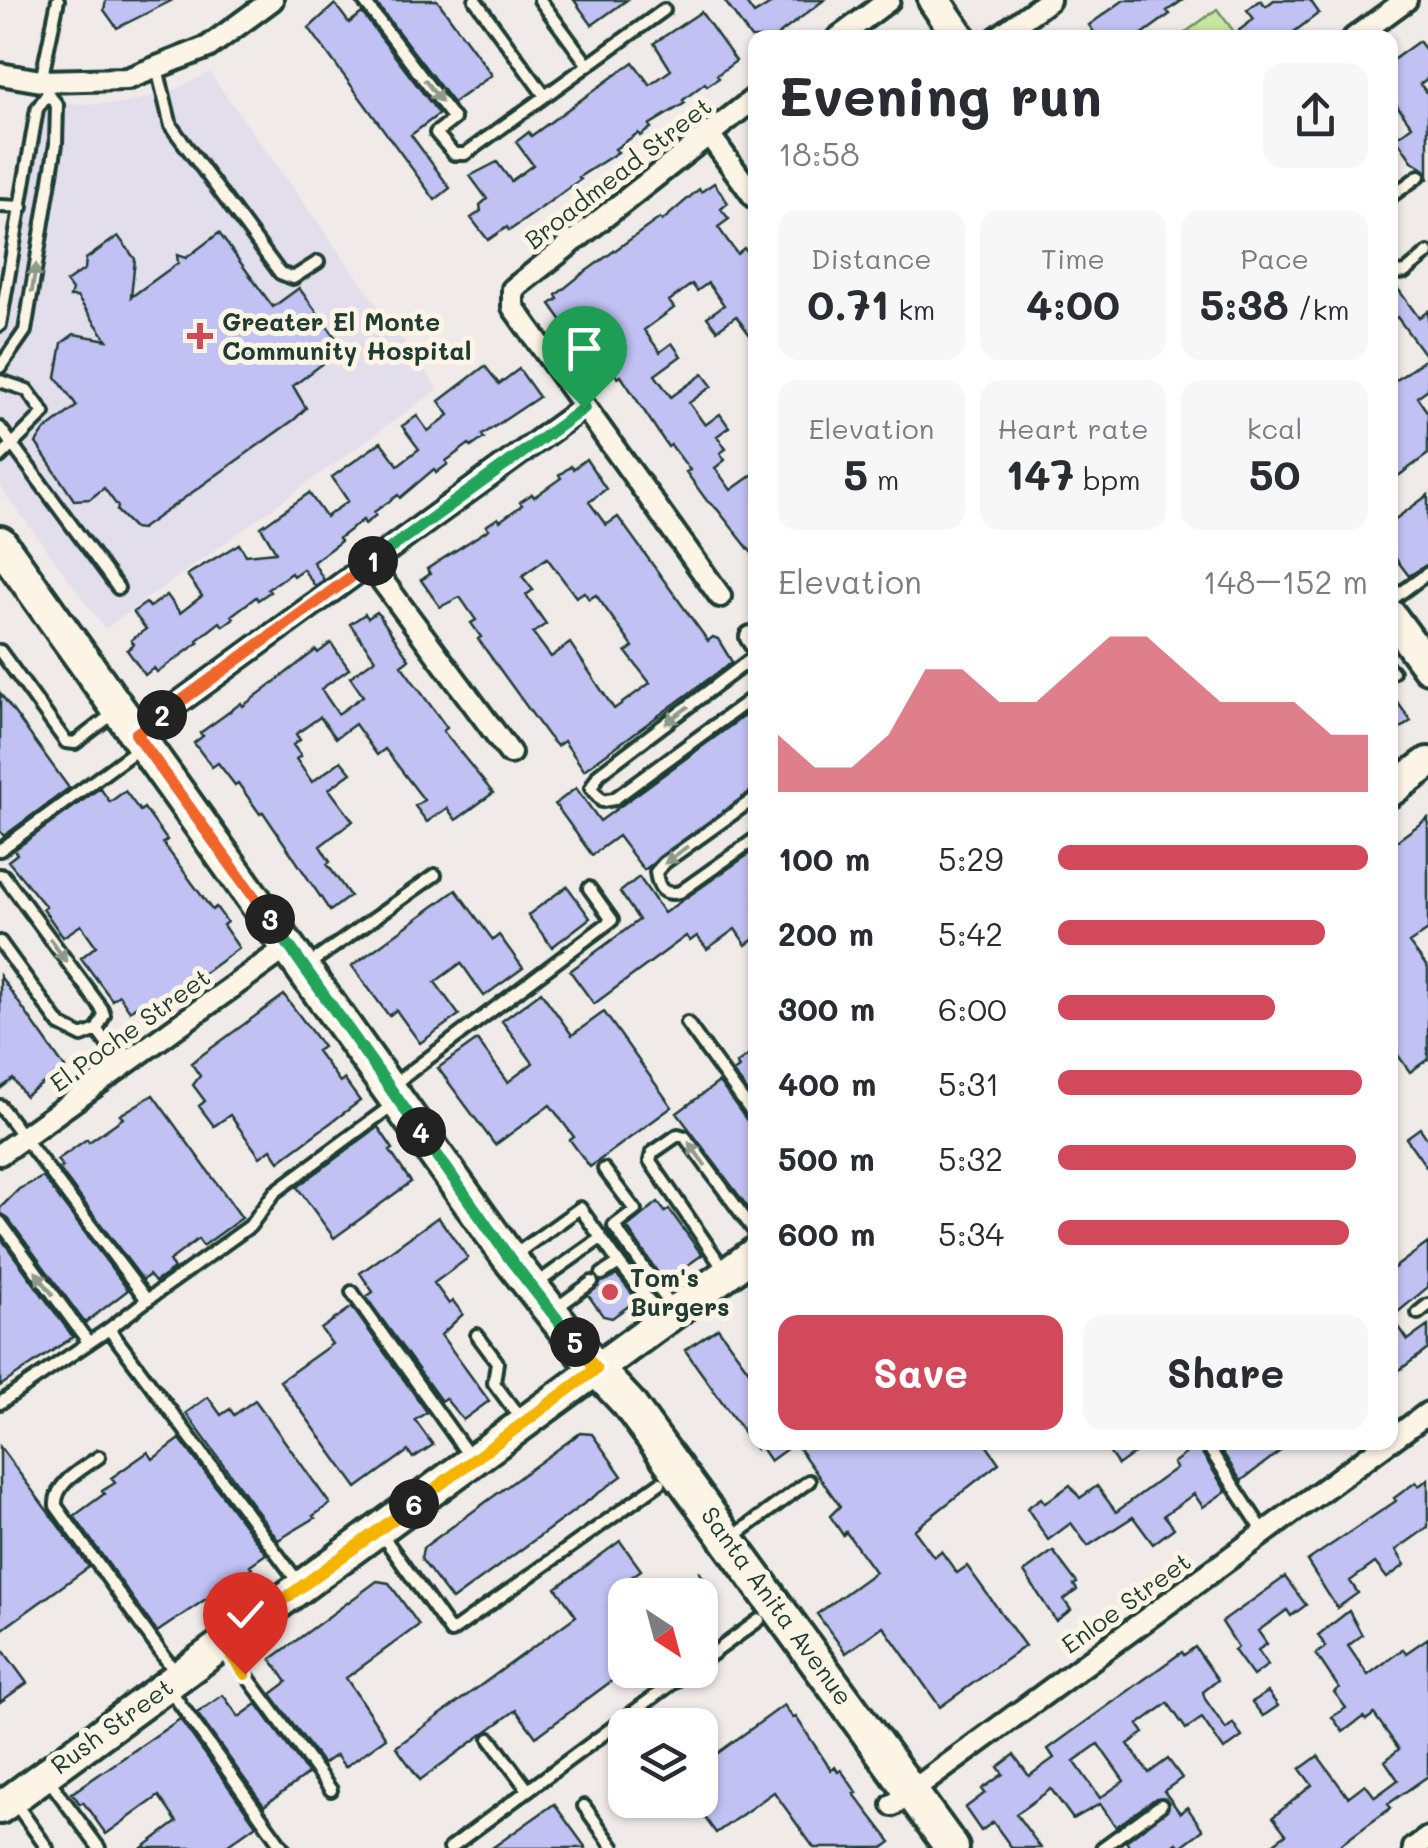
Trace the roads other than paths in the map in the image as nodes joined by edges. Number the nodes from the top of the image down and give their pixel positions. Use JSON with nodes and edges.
{"nodes":[{"id":1,"x":58,"y":0,"type":"edge"},
{"id":2,"x":272,"y":0,"type":"edge"},
{"id":3,"x":363,"y":0,"type":"edge"},
{"id":4,"x":474,"y":0,"type":"edge"},
{"id":5,"x":540,"y":0,"type":"edge"},
{"id":6,"x":889,"y":0,"type":"edge"},
{"id":7,"x":934,"y":0,"type":"edge"},
{"id":8,"x":1049,"y":0,"type":"edge"},
{"id":9,"x":1406,"y":0,"type":"edge"},
{"id":10,"x":664,"y":10,"type":"dead end"},
{"id":11,"x":849,"y":30,"type":"edge"},
{"id":12,"x":955,"y":30,"type":"edge"},
{"id":13,"x":1008,"y":30,"type":"edge"},
{"id":14,"x":1365,"y":30,"type":"edge"},
{"id":15,"x":588,"y":65,"type":"junction"},
{"id":16,"x":157,"y":67,"type":"junction"},
{"id":17,"x":0,"y":74,"type":"edge"},
{"id":18,"x":46,"y":86,"type":"junction"},
{"id":19,"x":546,"y":96,"type":"junction"},
{"id":20,"x":748,"y":103,"type":"edge"},
{"id":21,"x":708,"y":133,"type":"junction"},
{"id":22,"x":1418,"y":176,"type":"dead end"},
{"id":23,"x":748,"y":188,"type":"edge"},
{"id":24,"x":1398,"y":191,"type":"edge"},
{"id":25,"x":0,"y":206,"type":"edge"},
{"id":26,"x":22,"y":207,"type":"junction"},
{"id":27,"x":1428,"y":253,"type":"edge"},
{"id":28,"x":318,"y":262,"type":"dead end"},
{"id":29,"x":1398,"y":273,"type":"edge"},
{"id":30,"x":0,"y":324,"type":"edge"},
{"id":31,"x":0,"y":367,"type":"edge"},
{"id":32,"x":0,"y":382,"type":"edge"},
{"id":33,"x":584,"y":408,"type":"junction"},
{"id":34,"x":0,"y":428,"type":"edge"},
{"id":35,"x":12,"y":446,"type":"junction"},
{"id":36,"x":0,"y":457,"type":"edge"},
{"id":37,"x":1,"y":546,"type":"edge"},
{"id":38,"x":370,"y":563,"type":"junction"},
{"id":39,"x":1428,"y":573,"type":"edge"},
{"id":40,"x":118,"y":588,"type":"dead end"},
{"id":41,"x":1398,"y":595,"type":"edge"},
{"id":42,"x":720,"y":596,"type":"dead end"},
{"id":43,"x":1398,"y":626,"type":"edge"},
{"id":44,"x":748,"y":650,"type":"edge"},
{"id":45,"x":0,"y":651,"type":"edge"},
{"id":46,"x":1428,"y":667,"type":"edge"},
{"id":47,"x":748,"y":701,"type":"edge"},
{"id":48,"x":133,"y":729,"type":"junction"},
{"id":49,"x":510,"y":752,"type":"dead end"},
{"id":50,"x":1428,"y":763,"type":"edge"},
{"id":51,"x":1398,"y":786,"type":"edge"},
{"id":52,"x":748,"y":803,"type":"edge"},
{"id":53,"x":748,"y":844,"type":"edge"},
{"id":54,"x":0,"y":850,"type":"edge"},
{"id":55,"x":435,"y":875,"type":"dead end"},
{"id":56,"x":0,"y":876,"type":"edge"},
{"id":57,"x":589,"y":888,"type":"dead end"},
{"id":58,"x":0,"y":942,"type":"edge"},
{"id":59,"x":297,"y":957,"type":"junction"},
{"id":60,"x":688,"y":1022,"type":"dead end"},
{"id":61,"x":97,"y":1030,"type":"junction"},
{"id":62,"x":123,"y":1066,"type":"junction"},
{"id":63,"x":394,"y":1094,"type":"junction"},
{"id":64,"x":0,"y":1106,"type":"edge"},
{"id":65,"x":748,"y":1107,"type":"edge"},
{"id":66,"x":23,"y":1138,"type":"junction"},
{"id":67,"x":0,"y":1154,"type":"edge"},
{"id":68,"x":604,"y":1169,"type":"dead end"},
{"id":69,"x":0,"y":1222,"type":"edge"},
{"id":70,"x":748,"y":1222,"type":"edge"},
{"id":71,"x":601,"y":1238,"type":"junction"},
{"id":72,"x":748,"y":1258,"type":"edge"},
{"id":73,"x":510,"y":1259,"type":"junction"},
{"id":74,"x":619,"y":1262,"type":"junction"},
{"id":75,"x":727,"y":1273,"type":"junction"},
{"id":76,"x":602,"y":1274,"type":"dead end"},
{"id":77,"x":592,"y":1282,"type":"dead end"},
{"id":78,"x":352,"y":1292,"type":"dead end"},
{"id":79,"x":147,"y":1300,"type":"junction"},
{"id":80,"x":542,"y":1300,"type":"junction"},
{"id":81,"x":669,"y":1315,"type":"junction"},
{"id":82,"x":108,"y":1329,"type":"junction"},
{"id":83,"x":477,"y":1335,"type":"dead end"},
{"id":84,"x":89,"y":1343,"type":"junction"},
{"id":85,"x":596,"y":1369,"type":"junction"},
{"id":86,"x":0,"y":1403,"type":"edge"},
{"id":87,"x":1428,"y":1414,"type":"edge"},
{"id":88,"x":524,"y":1422,"type":"junction"},
{"id":89,"x":1398,"y":1436,"type":"edge"},
{"id":90,"x":1210,"y":1450,"type":"edge"},
{"id":91,"x":1378,"y":1450,"type":"edge"},
{"id":92,"x":99,"y":1457,"type":"dead end"},
{"id":93,"x":472,"y":1461,"type":"junction"},
{"id":94,"x":809,"y":1481,"type":"dead end"},
{"id":95,"x":660,"y":1483,"type":"junction"},
{"id":96,"x":379,"y":1530,"type":"junction"},
{"id":97,"x":1264,"y":1533,"type":"junction"},
{"id":98,"x":728,"y":1540,"type":"junction"},
{"id":99,"x":302,"y":1586,"type":"junction"},
{"id":100,"x":759,"y":1620,"type":"junction"},
{"id":101,"x":223,"y":1644,"type":"junction"},
{"id":102,"x":718,"y":1650,"type":"edge"},
{"id":103,"x":173,"y":1681,"type":"junction"},
{"id":104,"x":666,"y":1688,"type":"edge"},
{"id":105,"x":490,"y":1739,"type":"dead end"},
{"id":106,"x":45,"y":1775,"type":"junction"},
{"id":107,"x":331,"y":1790,"type":"dead end"},
{"id":108,"x":528,"y":1790,"type":"junction"},
{"id":109,"x":902,"y":1798,"type":"junction"},
{"id":110,"x":6,"y":1804,"type":"edge"},
{"id":111,"x":1161,"y":1805,"type":"dead end"},
{"id":112,"x":584,"y":1806,"type":"dead end"},
{"id":113,"x":1428,"y":1838,"type":"edge"},
{"id":114,"x":47,"y":1848,"type":"edge"},
{"id":115,"x":99,"y":1848,"type":"edge"},
{"id":116,"x":283,"y":1848,"type":"edge"},
{"id":117,"x":450,"y":1848,"type":"edge"},
{"id":118,"x":614,"y":1848,"type":"edge"},
{"id":119,"x":924,"y":1848,"type":"edge"},
{"id":120,"x":952,"y":1848,"type":"edge"},
{"id":121,"x":1102,"y":1848,"type":"edge"},
{"id":122,"x":1414,"y":1848,"type":"edge"}],
"edges":[{"from":1,"to":18,"type":"lane"},
{"from":2,"to":16,"type":"street"},
{"from":3,"to":19,"type":"lane","one_way":true},
{"from":4,"to":19,"type":"lane"},
{"from":5,"to":15,"type":"lane"},
{"from":6,"to":11,"type":"street"},
{"from":7,"to":12,"type":"street"},
{"from":8,"to":13,"type":"street"},
{"from":9,"to":14,"type":"street"},
{"from":10,"to":15,"type":"lane"},
{"from":15,"to":19,"type":"lane"},
{"from":16,"to":18,"type":"street"},
{"from":16,"to":28,"type":"lane"},
{"from":17,"to":18,"type":"street"},
{"from":18,"to":26,"type":"lane"},
{"from":31,"to":18,"type":"lane","one_way":true},
{"from":20,"to":21,"type":"street","name":"Broadmead Street"},
{"from":21,"to":23,"type":"street"},
{"from":21,"to":33,"type":"street","name":"Broadmead Street"},
{"from":22,"to":24,"type":"lane"},
{"from":25,"to":26,"type":"lane"},
{"from":26,"to":30,"type":"lane"},
{"from":27,"to":29,"type":"lane"},
{"from":32,"to":35,"type":"lane"},
{"from":33,"to":38,"type":"street"},
{"from":33,"to":42,"type":"street"},
{"from":34,"to":35,"type":"lane"},
{"from":35,"to":36,"type":"lane"},
{"from":35,"to":40,"type":"lane"},
{"from":37,"to":48,"type":"main road","name":"Santa Anita Avenue"},
{"from":38,"to":48,"type":"street"},
{"from":38,"to":49,"type":"street"},
{"from":39,"to":41,"type":"lane"},
{"from":43,"to":46,"type":"street"},
{"from":44,"to":47,"type":"lane","one_way":true},
{"from":45,"to":48,"type":"lane"},
{"from":48,"to":54,"type":"lane"},
{"from":48,"to":59,"type":"main road","name":"Santa Anita Avenue"},
{"from":50,"to":51,"type":"street"},
{"from":52,"to":53,"type":"lane","one_way":true},
{"from":55,"to":59,"type":"lane"},
{"from":56,"to":61,"type":"lane","one_way":true},
{"from":57,"to":63,"type":"lane"},
{"from":58,"to":61,"type":"lane"},
{"from":59,"to":62,"type":"street","name":"El Poche Street"},
{"from":59,"to":63,"type":"main road","name":"Santa Anita Avenue"},
{"from":60,"to":65,"type":"lane"},
{"from":61,"to":62,"type":"lane"},
{"from":62,"to":66,"type":"street","name":"El Poche Street"},
{"from":63,"to":73,"type":"main road","name":"Santa Anita Avenue"},
{"from":63,"to":79,"type":"lane"},
{"from":64,"to":66,"type":"lane"},
{"from":66,"to":67,"type":"street","name":"El Poche Street"},
{"from":66,"to":79,"type":"lane"},
{"from":68,"to":81,"type":"lane"},
{"from":84,"to":69,"type":"lane","one_way":true},
{"from":70,"to":75,"type":"lane","one_way":true},
{"from":71,"to":73,"type":"lane"},
{"from":71,"to":74,"type":"lane"},
{"from":71,"to":80,"type":"lane"},
{"from":72,"to":75,"type":"street","name":"Rush Street"},
{"from":73,"to":80,"type":"main road","name":"Santa Anita Avenue"},
{"from":74,"to":76,"type":"lane"},
{"from":74,"to":81,"type":"lane"},
{"from":75,"to":81,"type":"street","name":"Rush Street"},
{"from":77,"to":80,"type":"lane"},
{"from":78,"to":93,"type":"lane"},
{"from":79,"to":82,"type":"lane"},
{"from":80,"to":85,"type":"main road","name":"Santa Anita Avenue"},
{"from":81,"to":85,"type":"street","name":"Rush Street"},
{"from":82,"to":84,"type":"lane"},
{"from":82,"to":99,"type":"lane"},
{"from":83,"to":88,"type":"lane"},
{"from":84,"to":86,"type":"lane"},
{"from":85,"to":88,"type":"street","name":"Rush Street"},
{"from":85,"to":95,"type":"main road","name":"Santa Anita Avenue"},
{"from":85,"to":98,"type":"main road","name":"Santa Anita Avenue"},
{"from":87,"to":89,"type":"street","name":"Enloe Street"},
{"from":88,"to":93,"type":"street","name":"Rush Street"},
{"from":90,"to":97,"type":"lane"},
{"from":91,"to":97,"type":"street","name":"Enloe Street"},
{"from":92,"to":103,"type":"lane"},
{"from":93,"to":96,"type":"street","name":"Rush Street"},
{"from":94,"to":98,"type":"lane"},
{"from":95,"to":96,"type":"lane"},
{"from":95,"to":100,"type":"main road","name":"Santa Anita Avenue"},
{"from":96,"to":99,"type":"street","name":"Rush Street"},
{"from":97,"to":109,"type":"street","name":"Enloe Street"},
{"from":98,"to":109,"type":"main road","name":"Santa Anita Avenue"},
{"from":99,"to":101,"type":"street","name":"Rush Street"},
{"from":100,"to":102,"type":"lane"},
{"from":100,"to":109,"type":"main road","name":"Santa Anita Avenue"},
{"from":101,"to":103,"type":"street","name":"Rush Street"},
{"from":101,"to":107,"type":"lane"},
{"from":103,"to":106,"type":"street","name":"Rush Street"},
{"from":103,"to":116,"type":"lane"},
{"from":104,"to":108,"type":"lane"},
{"from":105,"to":108,"type":"lane"},
{"from":106,"to":110,"type":"street","name":"Rush Street"},
{"from":106,"to":115,"type":"lane"},
{"from":108,"to":117,"type":"lane"},
{"from":109,"to":119,"type":"main road","name":"Santa Anita Avenue"},
{"from":109,"to":120,"type":"main road","name":"Santa Anita Avenue"},
{"from":110,"to":114,"type":"lane"},
{"from":111,"to":121,"type":"lane"},
{"from":112,"to":118,"type":"lane"},
{"from":113,"to":122,"type":"street"}]}
